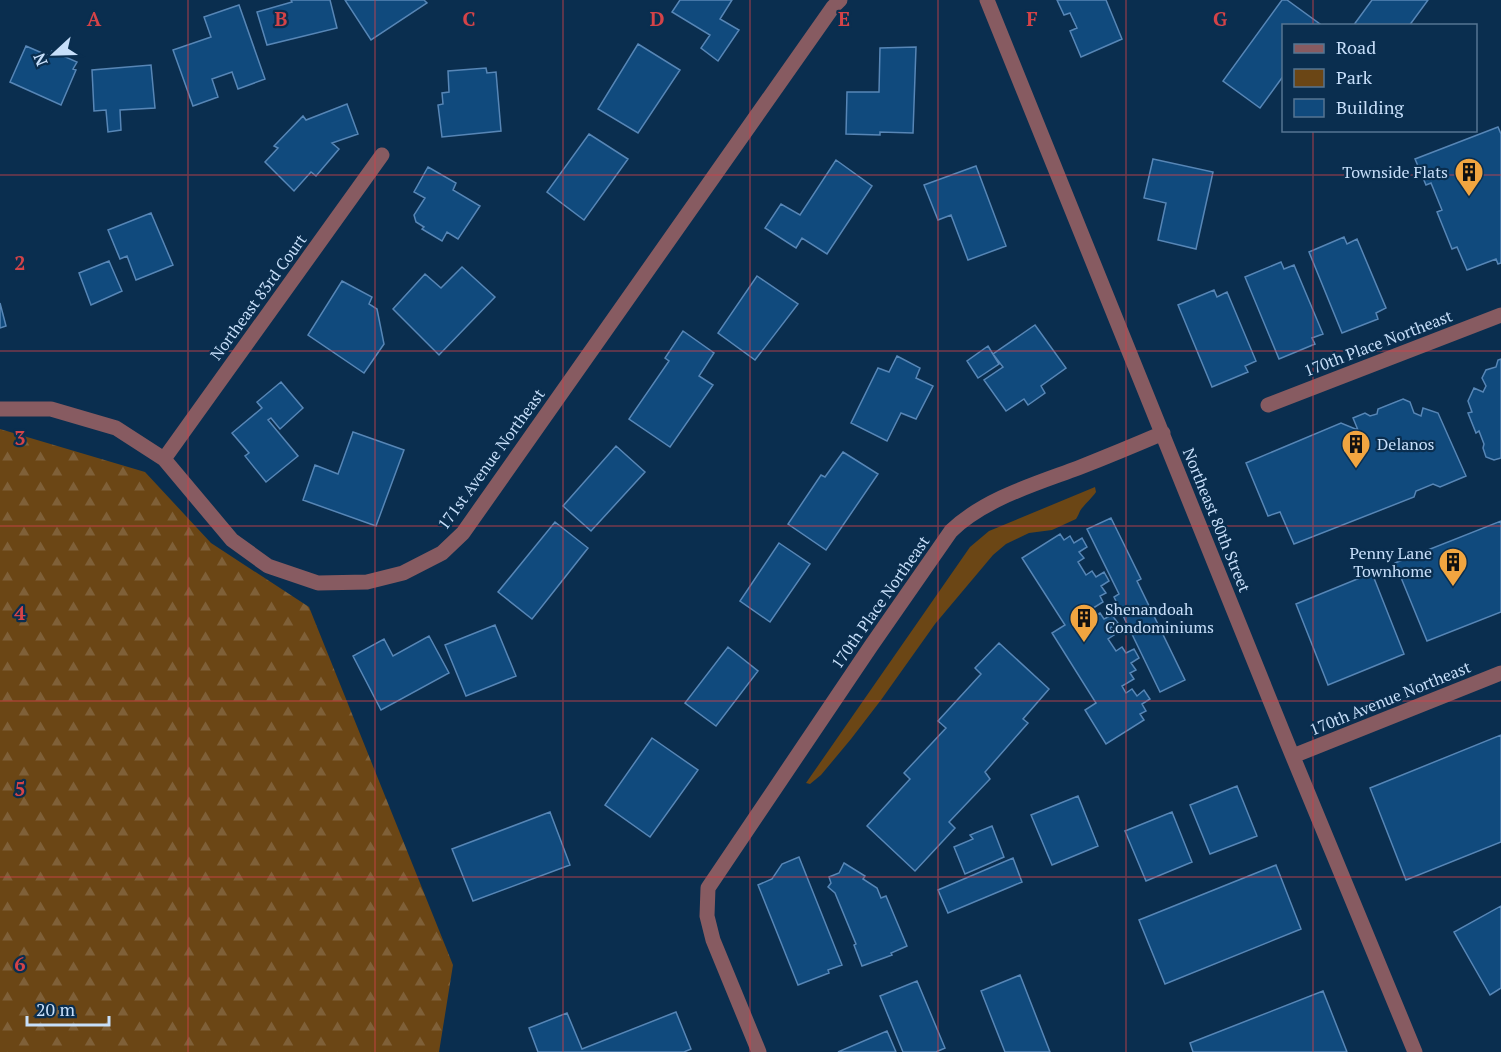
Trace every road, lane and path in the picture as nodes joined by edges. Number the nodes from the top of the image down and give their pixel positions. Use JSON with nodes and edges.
{"nodes":[{"id":1,"x":840,"y":0,"type":"edge"},
{"id":2,"x":987,"y":0,"type":"edge"},
{"id":3,"x":382,"y":155,"type":"dead end"},
{"id":4,"x":1501,"y":315,"type":"edge"},
{"id":5,"x":1268,"y":405,"type":"dead end"},
{"id":6,"x":0,"y":409,"type":"edge"},
{"id":7,"x":1163,"y":433,"type":"junction"},
{"id":8,"x":164,"y":459,"type":"junction"},
{"id":9,"x":1501,"y":673,"type":"edge"},
{"id":10,"x":1293,"y":756,"type":"junction"},
{"id":11,"x":759,"y":1052,"type":"edge"},
{"id":12,"x":1415,"y":1052,"type":"edge"}],
"edges":[{"from":1,"to":8,"type":"street","name":"171st Avenue Northeast"},
{"from":2,"to":7,"type":"street","name":"Northeast 80th Street"},
{"from":3,"to":8,"type":"street","name":"Northeast 83rd Court"},
{"from":4,"to":5,"type":"street","name":"170th Place Northeast"},
{"from":6,"to":8,"type":"street","name":"171st Avenue Northeast"},
{"from":7,"to":10,"type":"street","name":"Northeast 80th Street"},
{"from":7,"to":11,"type":"street","name":"170th Place Northeast"},
{"from":9,"to":10,"type":"street","name":"170th Avenue Northeast"},
{"from":10,"to":12,"type":"street","name":"Northeast 80th Street"}]}
